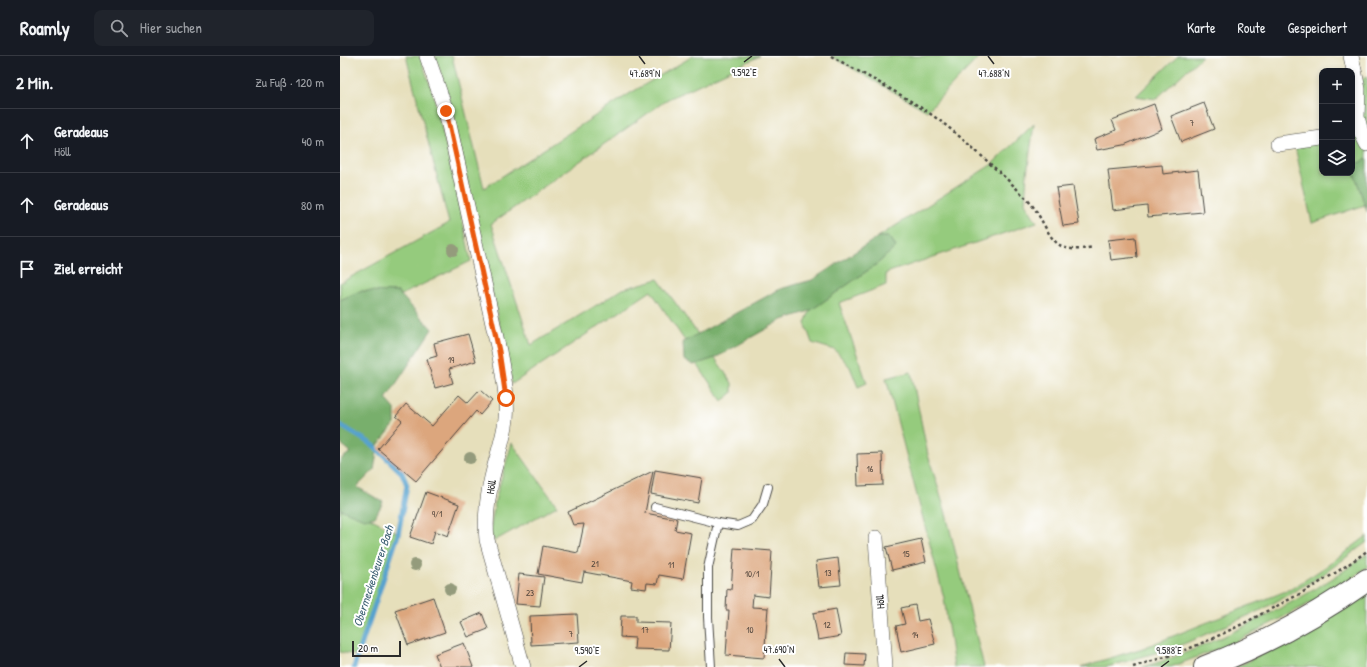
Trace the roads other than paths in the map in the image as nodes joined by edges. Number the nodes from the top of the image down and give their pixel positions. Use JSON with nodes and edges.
{"nodes":[{"id":1,"x":427,"y":56,"type":"edge"},
{"id":2,"x":1351,"y":56,"type":"edge"},
{"id":3,"x":1360,"y":136,"type":"edge"},
{"id":4,"x":1319,"y":138,"type":"edge"},
{"id":5,"x":1278,"y":144,"type":"dead end"},
{"id":6,"x":768,"y":487,"type":"dead end"},
{"id":7,"x":655,"y":507,"type":"dead end"},
{"id":8,"x":718,"y":523,"type":"junction"},
{"id":9,"x":876,"y":538,"type":"dead end"},
{"id":10,"x":1367,"y":580,"type":"edge"},
{"id":11,"x":523,"y":667,"type":"edge"},
{"id":12,"x":711,"y":667,"type":"edge"},
{"id":13,"x":885,"y":667,"type":"edge"},
{"id":14,"x":1205,"y":667,"type":"edge"}],
"edges":[{"from":1,"to":11,"type":"street","name":"Höll"},
{"from":2,"to":3,"type":"street"},
{"from":4,"to":5,"type":"street"},
{"from":6,"to":8,"type":"lane"},
{"from":7,"to":8,"type":"lane"},
{"from":8,"to":12,"type":"lane"},
{"from":9,"to":13,"type":"street","name":"Höll"},
{"from":10,"to":14,"type":"main road"}]}
